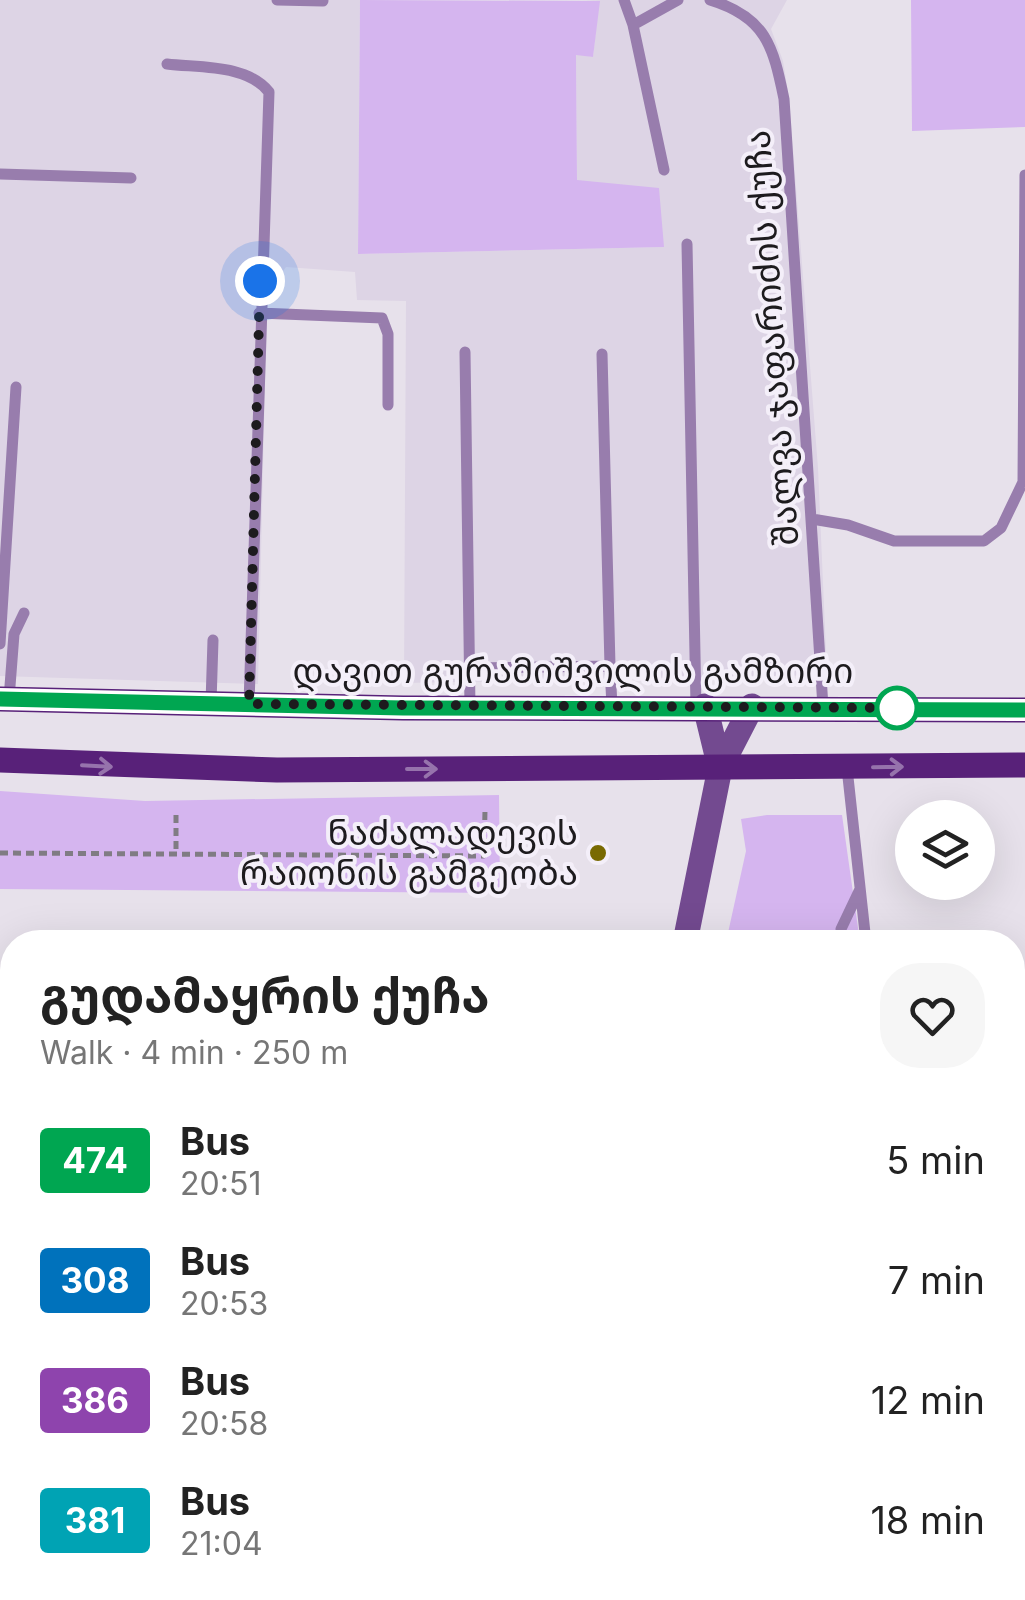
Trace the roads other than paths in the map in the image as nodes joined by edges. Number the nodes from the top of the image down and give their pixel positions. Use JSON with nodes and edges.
{"nodes":[{"id":1,"x":277,"y":0,"type":"edge"},
{"id":2,"x":624,"y":0,"type":"edge"},
{"id":3,"x":678,"y":0,"type":"edge"},
{"id":4,"x":710,"y":0,"type":"edge"},
{"id":5,"x":323,"y":1,"type":"edge"},
{"id":6,"x":634,"y":24,"type":"junction"},
{"id":7,"x":166,"y":64,"type":"dead end"},
{"id":8,"x":664,"y":170,"type":"dead end"},
{"id":9,"x":0,"y":174,"type":"edge"},
{"id":10,"x":1025,"y":175,"type":"edge"},
{"id":11,"x":131,"y":178,"type":"dead end"},
{"id":12,"x":1024,"y":222,"type":"edge"},
{"id":13,"x":688,"y":244,"type":"dead end"},
{"id":14,"x":259,"y":313,"type":"junction"},
{"id":15,"x":466,"y":352,"type":"dead end"},
{"id":16,"x":602,"y":354,"type":"dead end"},
{"id":17,"x":16,"y":387,"type":"dead end"},
{"id":18,"x":388,"y":405,"type":"dead end"},
{"id":19,"x":1024,"y":482,"type":"edge"},
{"id":20,"x":812,"y":520,"type":"junction"},
{"id":21,"x":24,"y":612,"type":"dead end"},
{"id":22,"x":213,"y":640,"type":"dead end"},
{"id":23,"x":0,"y":644,"type":"edge"},
{"id":24,"x":610,"y":666,"type":"junction"},
{"id":25,"x":471,"y":668,"type":"junction"},
{"id":26,"x":5,"y":699,"type":"edge"},
{"id":27,"x":211,"y":703,"type":"junction"},
{"id":28,"x":249,"y":704,"type":"junction"},
{"id":29,"x":701,"y":706,"type":"junction"},
{"id":30,"x":752,"y":706,"type":"junction"},
{"id":31,"x":470,"y":707,"type":"junction"},
{"id":32,"x":612,"y":707,"type":"junction"},
{"id":33,"x":823,"y":707,"type":"junction"},
{"id":34,"x":1025,"y":710,"type":"edge"},
{"id":35,"x":0,"y":760,"type":"edge"},
{"id":36,"x":1025,"y":765,"type":"edge"},
{"id":37,"x":720,"y":768,"type":"junction"},
{"id":38,"x":847,"y":768,"type":"junction"},
{"id":39,"x":860,"y":889,"type":"junction"},
{"id":40,"x":841,"y":929,"type":"dead end"},
{"id":41,"x":687,"y":930,"type":"edge"},
{"id":42,"x":865,"y":930,"type":"edge"}],
"edges":[{"from":1,"to":5,"type":"lane"},
{"from":2,"to":6,"type":"lane"},
{"from":3,"to":6,"type":"lane"},
{"from":4,"to":20,"type":"lane","name":"შალვა ჯაფარიძის ქუჩა"},
{"from":6,"to":8,"type":"lane"},
{"from":7,"to":14,"type":"lane"},
{"from":9,"to":11,"type":"lane"},
{"from":10,"to":12,"type":"lane"},
{"from":12,"to":19,"type":"lane"},
{"from":13,"to":29,"type":"lane"},
{"from":14,"to":18,"type":"lane"},
{"from":14,"to":28,"type":"lane"},
{"from":15,"to":25,"type":"lane"},
{"from":16,"to":24,"type":"lane"},
{"from":17,"to":23,"type":"lane"},
{"from":19,"to":20,"type":"lane"},
{"from":20,"to":33,"type":"lane","name":"შალვა ჯაფარიძის ქუჩა"},
{"from":21,"to":26,"type":"lane"},
{"from":22,"to":27,"type":"lane"},
{"from":24,"to":25,"type":"lane"},
{"from":24,"to":32,"type":"lane"},
{"from":25,"to":31,"type":"lane"},
{"from":26,"to":27,"type":"main road","name":"დავით გურამიშვილის გამზირი"},
{"from":27,"to":28,"type":"main road","name":"დავით გურამიშვილის გამზირი"},
{"from":28,"to":31,"type":"main road","name":"დავით გურამიშვილის გამზირი"},
{"from":29,"to":30,"type":"main road","name":"დავით გურამიშვილის გამზირი"},
{"from":29,"to":32,"type":"main road","name":"დავით გურამიშვილის გამზირი"},
{"from":29,"to":37,"type":"street"},
{"from":30,"to":33,"type":"main road","name":"დავით გურამიშვილის გამზირი"},
{"from":30,"to":37,"type":"street"},
{"from":31,"to":32,"type":"main road","name":"დავით გურამიშვილის გამზირი"},
{"from":33,"to":34,"type":"main road","name":"დავით გურამიშვილის გამზირი"},
{"from":35,"to":37,"type":"main road","one_way":true},
{"from":38,"to":36,"type":"main road","one_way":true},
{"from":37,"to":38,"type":"main road"},
{"from":37,"to":41,"type":"street"},
{"from":38,"to":39,"type":"lane"},
{"from":39,"to":40,"type":"lane"},
{"from":39,"to":42,"type":"lane"}]}
